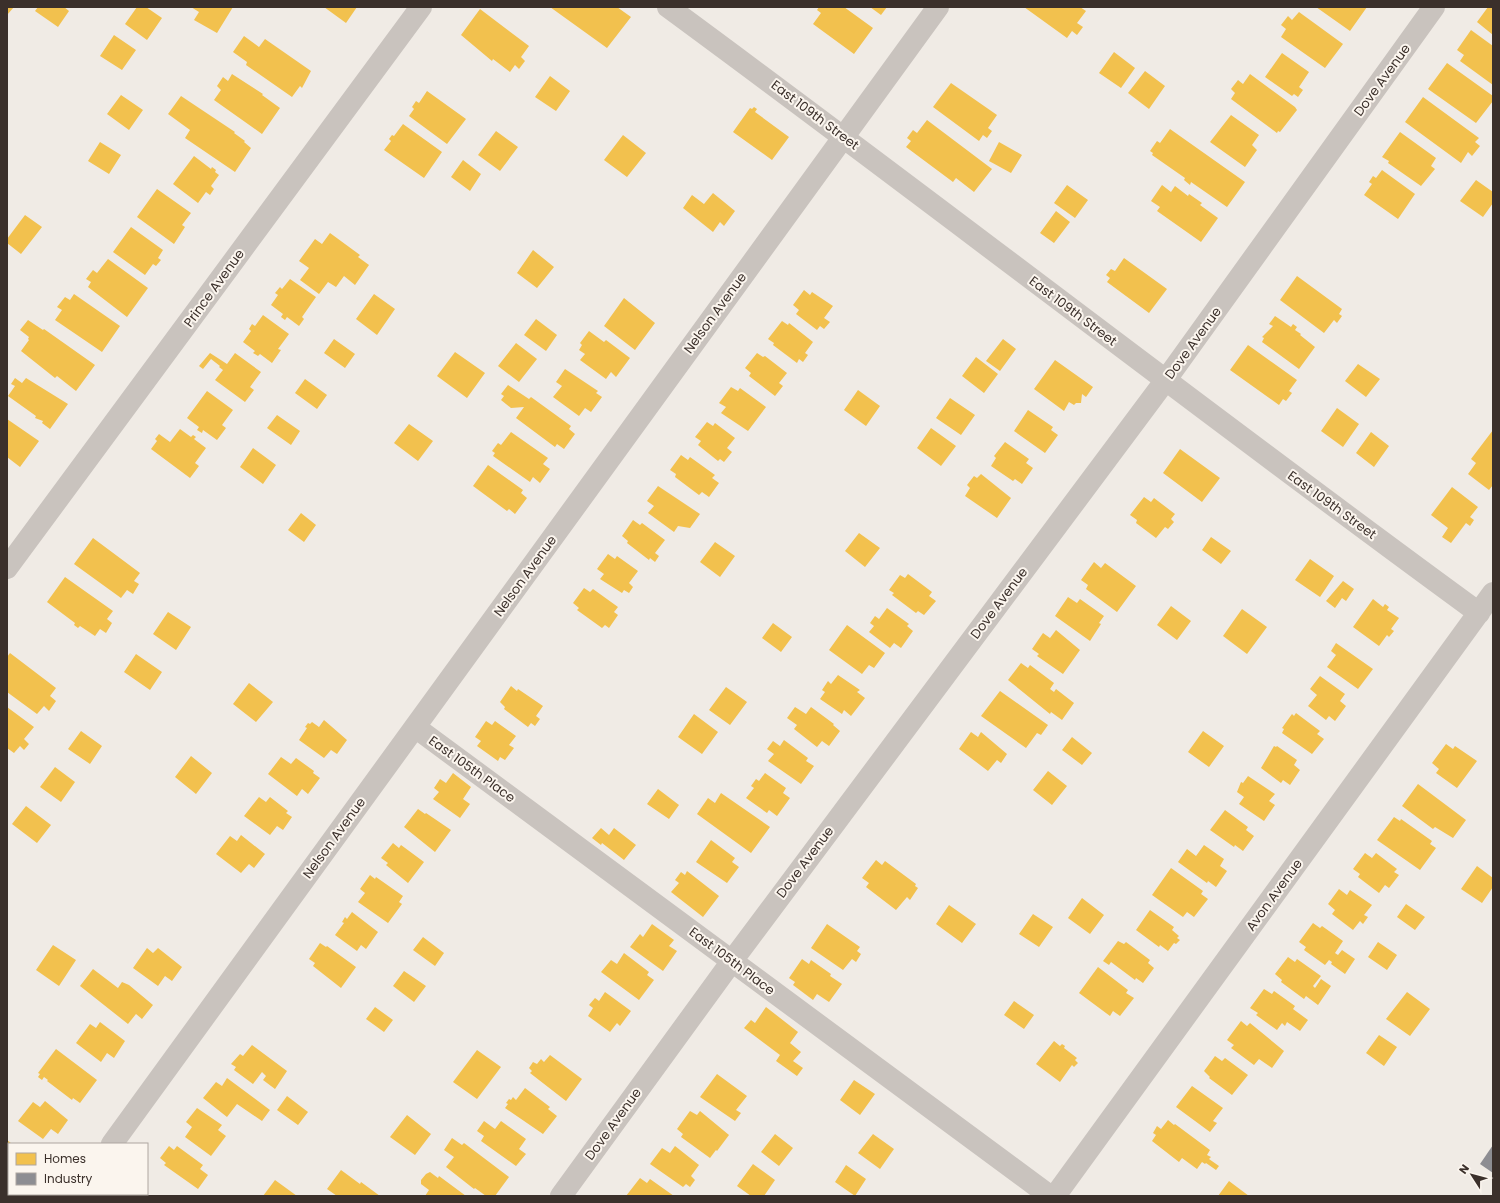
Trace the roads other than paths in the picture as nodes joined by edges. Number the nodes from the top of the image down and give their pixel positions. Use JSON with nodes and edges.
{"nodes":[{"id":1,"x":421,"y":7,"type":"edge"},
{"id":2,"x":668,"y":7,"type":"edge"},
{"id":3,"x":938,"y":7,"type":"edge"},
{"id":4,"x":1434,"y":7,"type":"edge"},
{"id":5,"x":844,"y":136,"type":"junction"},
{"id":6,"x":1166,"y":381,"type":"junction"},
{"id":7,"x":7,"y":568,"type":"edge"},
{"id":8,"x":1493,"y":593,"type":"edge"},
{"id":9,"x":1479,"y":612,"type":"junction"},
{"id":10,"x":415,"y":727,"type":"junction"},
{"id":11,"x":732,"y":961,"type":"junction"},
{"id":12,"x":113,"y":1143,"type":"edge"},
{"id":13,"x":561,"y":1196,"type":"edge"},
{"id":14,"x":1050,"y":1196,"type":"edge"},
{"id":15,"x":1055,"y":1196,"type":"edge"}],
"edges":[{"from":1,"to":7,"type":"street","name":"Prince Avenue"},
{"from":2,"to":5,"type":"street","name":"East 109th Street"},
{"from":3,"to":5,"type":"street","name":"Nelson Avenue"},
{"from":4,"to":6,"type":"street","name":"Dove Avenue"},
{"from":5,"to":6,"type":"street","name":"East 109th Street"},
{"from":5,"to":10,"type":"street","name":"Nelson Avenue"},
{"from":6,"to":9,"type":"street","name":"East 109th Street"},
{"from":6,"to":11,"type":"street","name":"Dove Avenue"},
{"from":8,"to":9,"type":"street","name":"Avon Avenue"},
{"from":9,"to":15,"type":"street","name":"Avon Avenue"},
{"from":10,"to":11,"type":"street","name":"East 105th Place"},
{"from":10,"to":12,"type":"street","name":"Nelson Avenue"},
{"from":11,"to":13,"type":"street","name":"Dove Avenue"},
{"from":11,"to":14,"type":"street","name":"East 105th Place"}]}
